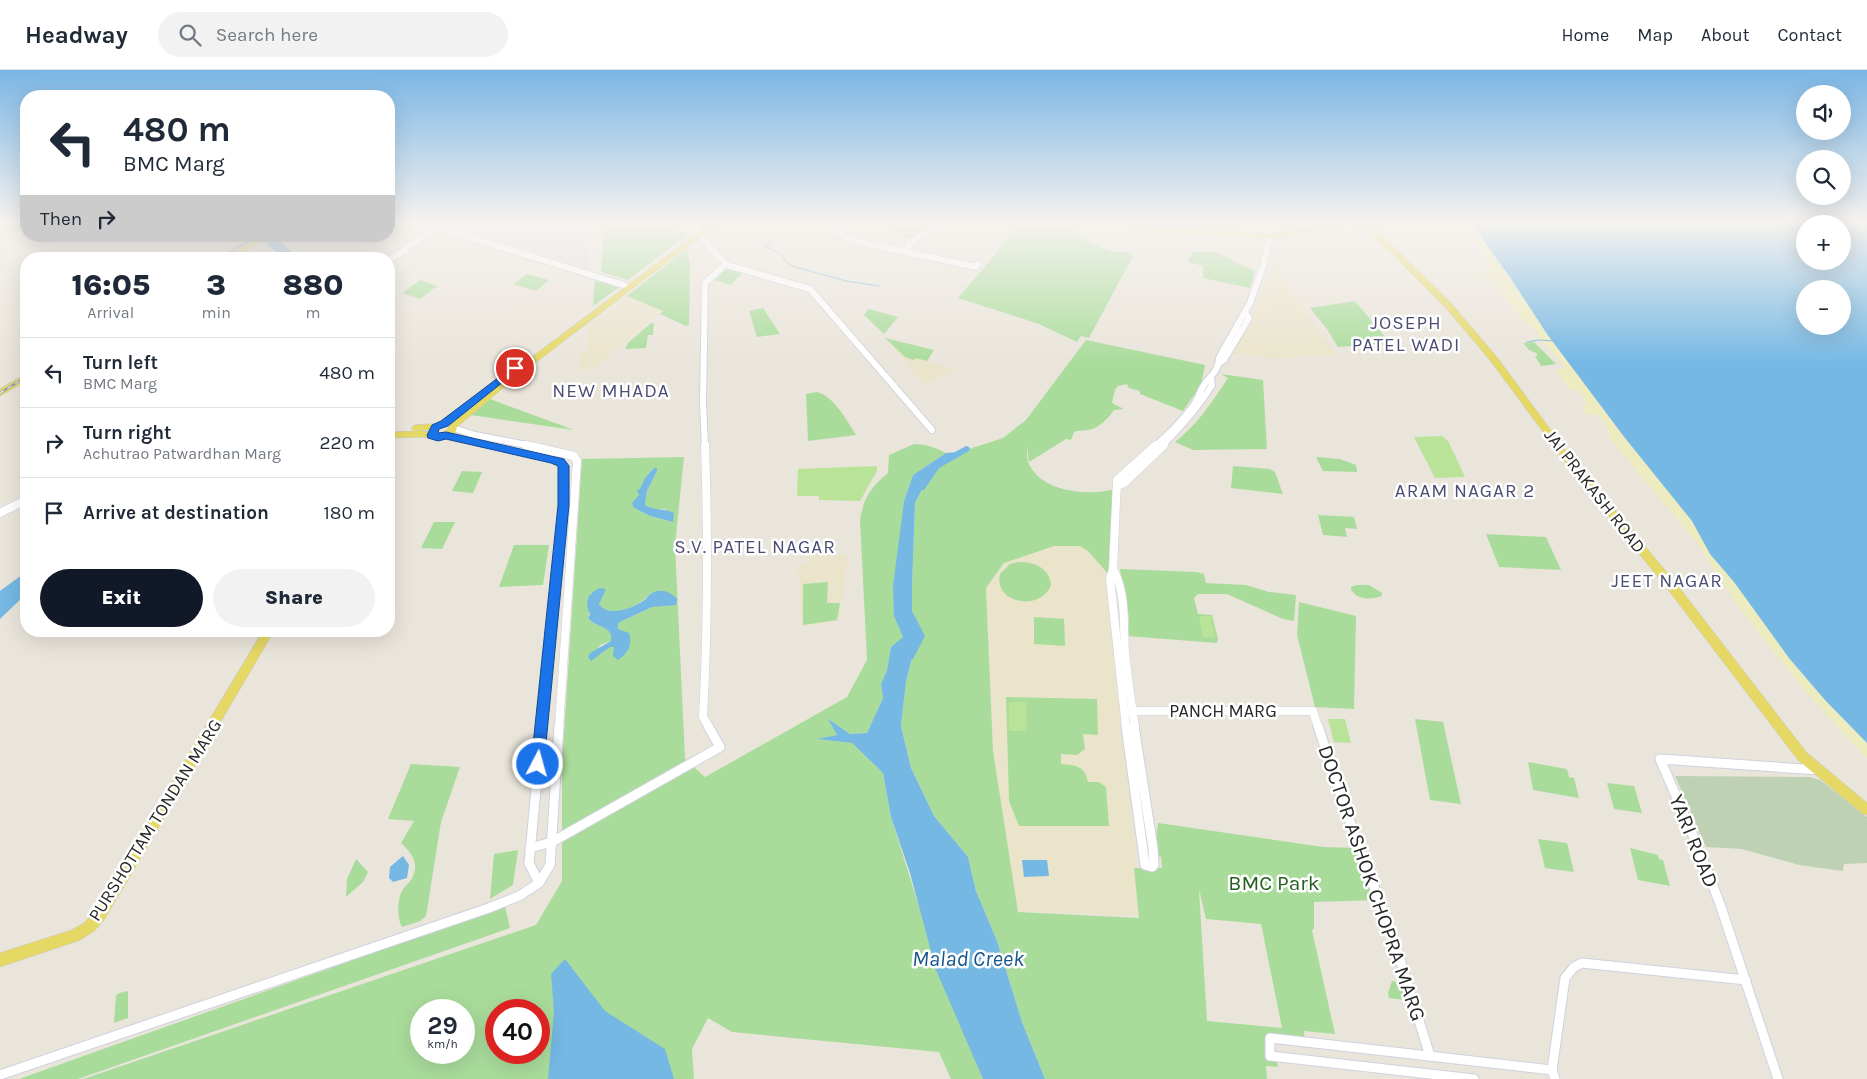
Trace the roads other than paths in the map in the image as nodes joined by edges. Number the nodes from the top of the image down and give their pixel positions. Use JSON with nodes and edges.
{"nodes":[{"id":1,"x":577,"y":269,"type":"edge"},
{"id":2,"x":650,"y":269,"type":"edge"},
{"id":3,"x":720,"y":269,"type":"edge"},
{"id":4,"x":743,"y":269,"type":"edge"},
{"id":5,"x":744,"y":269,"type":"edge"},
{"id":6,"x":1263,"y":269,"type":"edge"},
{"id":7,"x":1414,"y":269,"type":"edge"},
{"id":8,"x":629,"y":285,"type":"junction"},
{"id":9,"x":20,"y":384,"type":"edge"},
{"id":10,"x":20,"y":385,"type":"edge"},
{"id":11,"x":0,"y":392,"type":"edge"},
{"id":12,"x":0,"y":398,"type":"edge"},
{"id":13,"x":450,"y":426,"type":"junction"},
{"id":14,"x":395,"y":430,"type":"edge"},
{"id":15,"x":433,"y":431,"type":"junction"},
{"id":16,"x":395,"y":434,"type":"edge"},
{"id":17,"x":446,"y":436,"type":"junction"},
{"id":18,"x":575,"y":475,"type":"junction"},
{"id":19,"x":562,"y":476,"type":"junction"},
{"id":20,"x":20,"y":499,"type":"edge"},
{"id":21,"x":20,"y":503,"type":"edge"},
{"id":22,"x":9,"y":508,"type":"junction"},
{"id":23,"x":0,"y":513,"type":"edge"},
{"id":24,"x":261,"y":637,"type":"edge"},
{"id":25,"x":265,"y":637,"type":"edge"},
{"id":26,"x":233,"y":686,"type":"junction"},
{"id":27,"x":1313,"y":710,"type":"joint"},
{"id":28,"x":1128,"y":711,"type":"junction"},
{"id":29,"x":1818,"y":768,"type":"junction"},
{"id":30,"x":1867,"y":808,"type":"edge"},
{"id":31,"x":552,"y":842,"type":"junction"},
{"id":32,"x":530,"y":848,"type":"junction"},
{"id":33,"x":1150,"y":865,"type":"dead end"},
{"id":34,"x":539,"y":883,"type":"junction"},
{"id":35,"x":0,"y":953,"type":"edge"},
{"id":36,"x":0,"y":960,"type":"edge"},
{"id":37,"x":1746,"y":980,"type":"junction"},
{"id":38,"x":1430,"y":1056,"type":"junction"},
{"id":39,"x":1553,"y":1074,"type":"edge"},
{"id":40,"x":0,"y":1075,"type":"edge"},
{"id":41,"x":1474,"y":1079,"type":"edge"},
{"id":42,"x":1778,"y":1079,"type":"edge"}],
"edges":[{"from":1,"to":8,"type":"street"},
{"from":2,"to":8,"type":"main road"},
{"from":3,"to":31,"type":"street"},
{"from":4,"to":5,"type":"street"},
{"from":6,"to":28,"type":"street"},
{"from":7,"to":29,"type":"main road","name":"JAI PRAKASH ROAD"},
{"from":8,"to":13,"type":"main road"},
{"from":9,"to":11,"type":"main road"},
{"from":10,"to":12,"type":"main road"},
{"from":13,"to":15,"type":"main road"},
{"from":13,"to":17,"type":"main road"},
{"from":13,"to":18,"type":"street"},
{"from":14,"to":15,"type":"main road"},
{"from":15,"to":16,"type":"main road"},
{"from":15,"to":17,"type":"main road"},
{"from":17,"to":19,"type":"street"},
{"from":18,"to":19,"type":"street"},
{"from":18,"to":31,"type":"street"},
{"from":19,"to":32,"type":"street"},
{"from":20,"to":22,"type":"street"},
{"from":21,"to":22,"type":"street"},
{"from":22,"to":23,"type":"street"},
{"from":24,"to":26,"type":"main road","name":"PURSHOTTAM TONDAN MARG"},
{"from":25,"to":26,"type":"main road","name":"PURSHOTTAM TONDAN MARG"},
{"from":26,"to":35,"type":"main road","name":"PURSHOTTAM TONDAN MARG"},
{"from":26,"to":36,"type":"main road","name":"PURSHOTTAM TONDAN MARG"},
{"from":27,"to":28,"type":"street","name":"PANCH MARG"},
{"from":27,"to":38,"type":"street","name":"DOCTOR ASHOK CHOPRA MARG"},
{"from":28,"to":33,"type":"street"},
{"from":29,"to":30,"type":"main road","name":"JAI PRAKASH ROAD"},
{"from":29,"to":37,"type":"street","name":"YARI ROAD"},
{"from":31,"to":32,"type":"street"},
{"from":31,"to":34,"type":"street"},
{"from":32,"to":34,"type":"street"},
{"from":34,"to":40,"type":"street"},
{"from":37,"to":39,"type":"street"},
{"from":37,"to":42,"type":"street","name":"YARI ROAD"},
{"from":38,"to":39,"type":"street"},
{"from":38,"to":41,"type":"street"}]}
